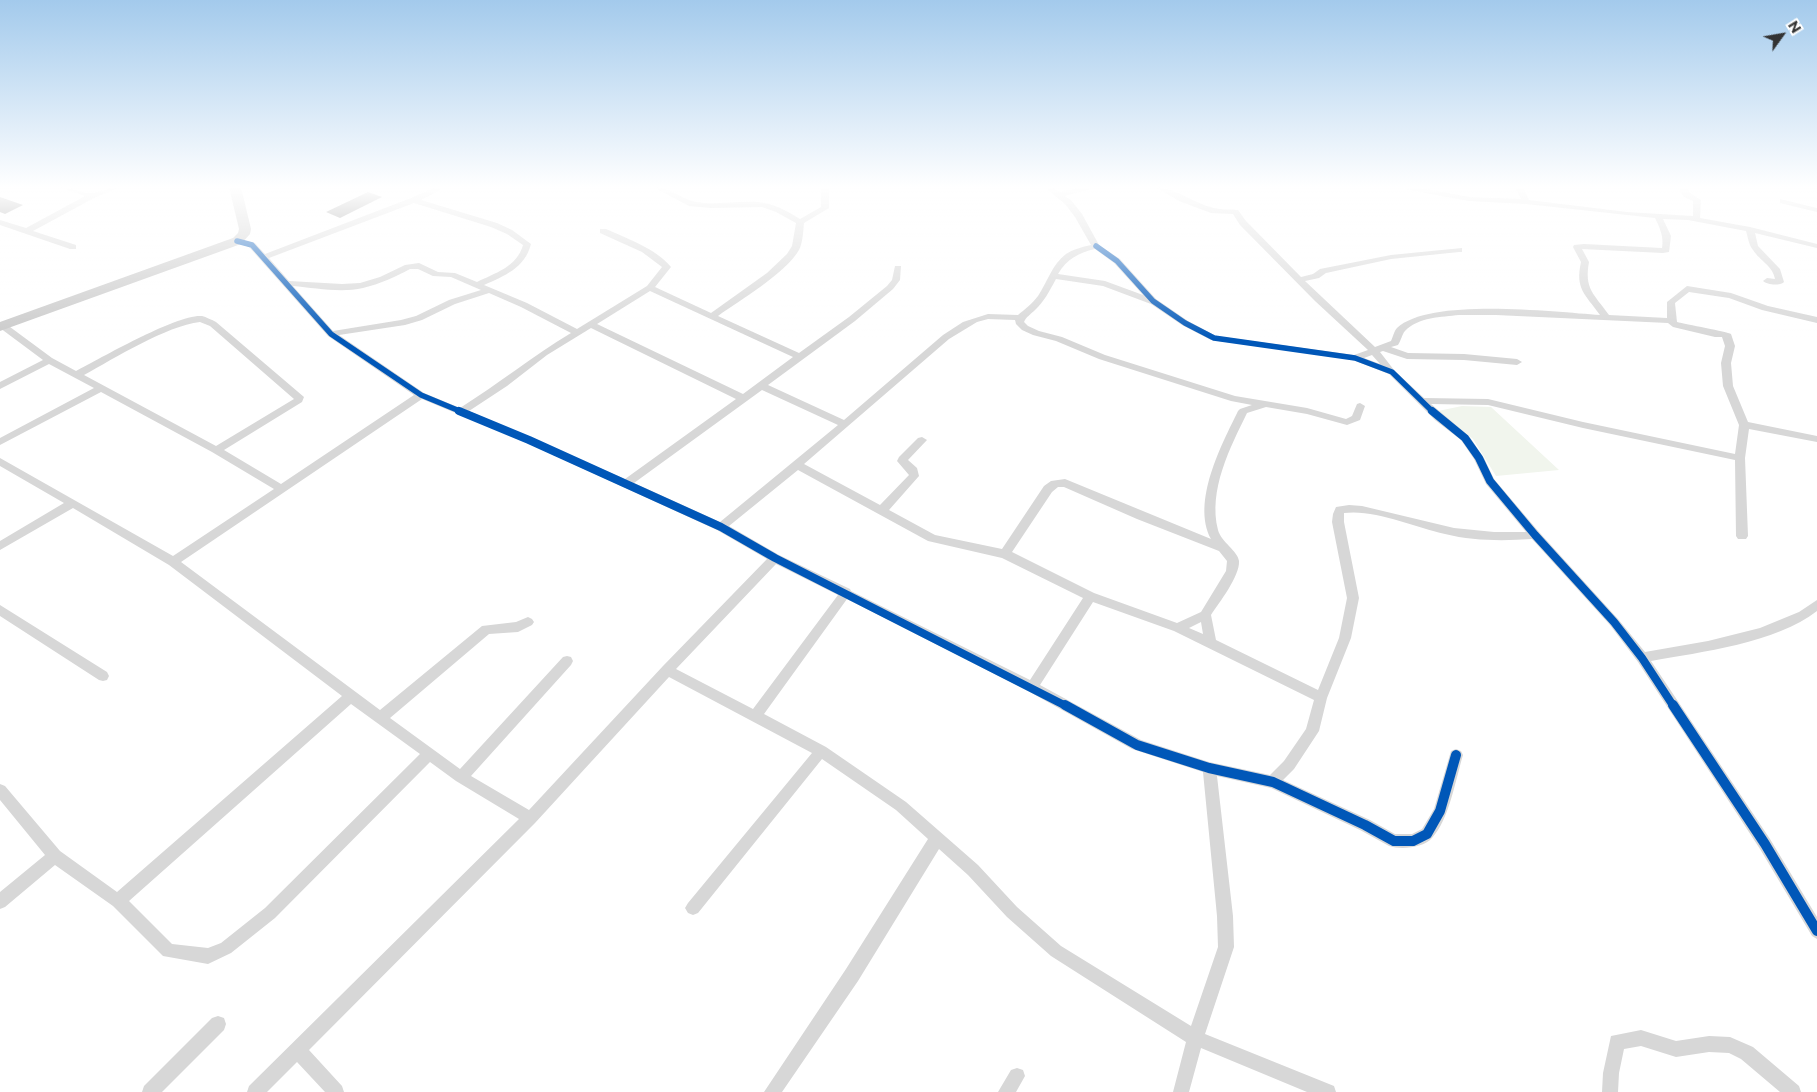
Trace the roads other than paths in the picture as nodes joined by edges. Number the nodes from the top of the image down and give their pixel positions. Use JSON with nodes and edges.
{"nodes":[{"id":1,"x":48,"y":238,"type":"edge"},
{"id":2,"x":240,"y":238,"type":"edge"},
{"id":3,"x":314,"y":238,"type":"edge"},
{"id":4,"x":519,"y":238,"type":"edge"},
{"id":5,"x":620,"y":238,"type":"edge"},
{"id":6,"x":797,"y":238,"type":"edge"},
{"id":7,"x":1091,"y":238,"type":"edge"},
{"id":8,"x":1260,"y":238,"type":"edge"},
{"id":9,"x":1667,"y":238,"type":"edge"},
{"id":10,"x":1752,"y":238,"type":"edge"},
{"id":11,"x":1785,"y":238,"type":"edge"},
{"id":12,"x":237,"y":241,"type":"junction"},
{"id":13,"x":73,"y":246,"type":"dead end"},
{"id":14,"x":1096,"y":246,"type":"junction"},
{"id":15,"x":1817,"y":246,"type":"edge"},
{"id":16,"x":1459,"y":250,"type":"dead end"},
{"id":17,"x":264,"y":257,"type":"junction"},
{"id":18,"x":898,"y":268,"type":"dead end"},
{"id":19,"x":1054,"y":276,"type":"junction"},
{"id":20,"x":1300,"y":280,"type":"junction"},
{"id":21,"x":1767,"y":282,"type":"dead end"},
{"id":22,"x":287,"y":283,"type":"junction"},
{"id":23,"x":476,"y":286,"type":"junction"},
{"id":24,"x":650,"y":288,"type":"junction"},
{"id":25,"x":488,"y":292,"type":"junction"},
{"id":26,"x":1153,"y":302,"type":"junction"},
{"id":27,"x":710,"y":317,"type":"junction"},
{"id":28,"x":1606,"y":317,"type":"junction"},
{"id":29,"x":1020,"y":318,"type":"junction"},
{"id":30,"x":1817,"y":320,"type":"edge"},
{"id":31,"x":1672,"y":321,"type":"junction"},
{"id":32,"x":591,"y":325,"type":"junction"},
{"id":33,"x":1,"y":326,"type":"edge"},
{"id":34,"x":578,"y":332,"type":"junction"},
{"id":35,"x":331,"y":334,"type":"junction"},
{"id":36,"x":1384,"y":348,"type":"junction"},
{"id":37,"x":1373,"y":350,"type":"junction"},
{"id":38,"x":800,"y":357,"type":"junction"},
{"id":39,"x":1355,"y":358,"type":"junction"},
{"id":40,"x":49,"y":360,"type":"junction"},
{"id":41,"x":1517,"y":362,"type":"dead end"},
{"id":42,"x":1392,"y":372,"type":"junction"},
{"id":43,"x":76,"y":375,"type":"junction"},
{"id":44,"x":0,"y":386,"type":"edge"},
{"id":45,"x":762,"y":386,"type":"junction"},
{"id":46,"x":101,"y":388,"type":"junction"},
{"id":47,"x":421,"y":395,"type":"junction"},
{"id":48,"x":743,"y":398,"type":"junction"},
{"id":49,"x":1234,"y":399,"type":"junction"},
{"id":50,"x":1424,"y":401,"type":"junction"},
{"id":51,"x":1265,"y":404,"type":"junction"},
{"id":52,"x":1360,"y":406,"type":"dead end"},
{"id":53,"x":462,"y":411,"type":"junction"},
{"id":54,"x":1243,"y":411,"type":"junction"},
{"id":55,"x":844,"y":424,"type":"junction"},
{"id":56,"x":1744,"y":425,"type":"junction"},
{"id":57,"x":1817,"y":439,"type":"edge"},
{"id":58,"x":922,"y":440,"type":"dead end"},
{"id":59,"x":0,"y":442,"type":"edge"},
{"id":60,"x":216,"y":450,"type":"junction"},
{"id":61,"x":1740,"y":458,"type":"junction"},
{"id":62,"x":0,"y":462,"type":"edge"},
{"id":63,"x":797,"y":465,"type":"junction"},
{"id":64,"x":626,"y":484,"type":"junction"},
{"id":65,"x":282,"y":489,"type":"junction"},
{"id":66,"x":72,"y":504,"type":"junction"},
{"id":67,"x":881,"y":511,"type":"junction"},
{"id":68,"x":722,"y":527,"type":"junction"},
{"id":69,"x":1535,"y":535,"type":"junction"},
{"id":70,"x":1742,"y":536,"type":"dead end"},
{"id":71,"x":0,"y":546,"type":"edge"},
{"id":72,"x":1224,"y":548,"type":"junction"},
{"id":73,"x":1005,"y":554,"type":"junction"},
{"id":74,"x":775,"y":558,"type":"junction"},
{"id":75,"x":174,"y":562,"type":"junction"},
{"id":76,"x":846,"y":592,"type":"junction"},
{"id":77,"x":1090,"y":596,"type":"junction"},
{"id":78,"x":1817,"y":605,"type":"edge"},
{"id":79,"x":0,"y":610,"type":"edge"},
{"id":80,"x":1205,"y":615,"type":"junction"},
{"id":81,"x":528,"y":622,"type":"dead end"},
{"id":82,"x":1178,"y":628,"type":"junction"},
{"id":83,"x":1211,"y":643,"type":"junction"},
{"id":84,"x":1642,"y":658,"type":"junction"},
{"id":85,"x":567,"y":661,"type":"dead end"},
{"id":86,"x":667,"y":670,"type":"junction"},
{"id":87,"x":103,"y":676,"type":"dead end"},
{"id":88,"x":1032,"y":687,"type":"junction"},
{"id":89,"x":351,"y":696,"type":"junction"},
{"id":90,"x":1321,"y":698,"type":"junction"},
{"id":91,"x":755,"y":716,"type":"junction"},
{"id":92,"x":380,"y":718,"type":"junction"},
{"id":93,"x":821,"y":751,"type":"junction"},
{"id":94,"x":430,"y":753,"type":"junction"},
{"id":95,"x":1456,"y":755,"type":"dead end"},
{"id":96,"x":1209,"y":768,"type":"junction"},
{"id":97,"x":461,"y":777,"type":"junction"},
{"id":98,"x":1273,"y":782,"type":"junction"},
{"id":99,"x":0,"y":790,"type":"edge"},
{"id":100,"x":530,"y":818,"type":"junction"},
{"id":101,"x":936,"y":840,"type":"junction"},
{"id":102,"x":55,"y":856,"type":"junction"},
{"id":103,"x":118,"y":901,"type":"junction"},
{"id":104,"x":0,"y":902,"type":"edge"},
{"id":105,"x":692,"y":908,"type":"dead end"},
{"id":106,"x":1817,"y":931,"type":"edge"},
{"id":107,"x":218,"y":1024,"type":"dead end"},
{"id":108,"x":1195,"y":1038,"type":"junction"},
{"id":109,"x":297,"y":1049,"type":"junction"},
{"id":110,"x":1017,"y":1076,"type":"dead end"},
{"id":111,"x":150,"y":1092,"type":"edge"},
{"id":112,"x":255,"y":1092,"type":"edge"},
{"id":113,"x":336,"y":1092,"type":"edge"},
{"id":114,"x":772,"y":1092,"type":"edge"},
{"id":115,"x":1006,"y":1092,"type":"edge"},
{"id":116,"x":1181,"y":1092,"type":"edge"},
{"id":117,"x":1328,"y":1092,"type":"edge"},
{"id":118,"x":1610,"y":1092,"type":"edge"},
{"id":119,"x":1794,"y":1092,"type":"edge"}],
"edges":[{"from":1,"to":13,"type":"street"},
{"from":2,"to":12,"type":"main road"},
{"from":3,"to":17,"type":"street"},
{"from":4,"to":23,"type":"street"},
{"from":5,"to":24,"type":"street"},
{"from":6,"to":27,"type":"street"},
{"from":7,"to":14,"type":"street"},
{"from":8,"to":20,"type":"street"},
{"from":9,"to":28,"type":"street"},
{"from":10,"to":21,"type":"street"},
{"from":11,"to":15,"type":"street"},
{"from":12,"to":17,"type":"street"},
{"from":12,"to":33,"type":"main road"},
{"from":14,"to":19,"type":"street"},
{"from":14,"to":26,"type":"street"},
{"from":16,"to":20,"type":"street"},
{"from":17,"to":22,"type":"street"},
{"from":18,"to":38,"type":"street"},
{"from":19,"to":26,"type":"street"},
{"from":19,"to":29,"type":"street"},
{"from":20,"to":37,"type":"street"},
{"from":22,"to":23,"type":"street"},
{"from":22,"to":35,"type":"street"},
{"from":23,"to":25,"type":"street"},
{"from":24,"to":27,"type":"street"},
{"from":24,"to":32,"type":"street"},
{"from":25,"to":34,"type":"street"},
{"from":25,"to":35,"type":"street"},
{"from":26,"to":39,"type":"street"},
{"from":27,"to":38,"type":"street"},
{"from":28,"to":31,"type":"street"},
{"from":28,"to":36,"type":"street"},
{"from":29,"to":49,"type":"street"},
{"from":29,"to":55,"type":"street"},
{"from":30,"to":31,"type":"street"},
{"from":31,"to":56,"type":"street"},
{"from":32,"to":34,"type":"street"},
{"from":32,"to":48,"type":"street"},
{"from":33,"to":40,"type":"street"},
{"from":34,"to":53,"type":"street"},
{"from":35,"to":47,"type":"street"},
{"from":36,"to":37,"type":"street"},
{"from":36,"to":41,"type":"street"},
{"from":37,"to":39,"type":"street"},
{"from":37,"to":42,"type":"street"},
{"from":38,"to":45,"type":"street"},
{"from":39,"to":42,"type":"street"},
{"from":40,"to":43,"type":"street"},
{"from":40,"to":44,"type":"street"},
{"from":42,"to":50,"type":"street"},
{"from":43,"to":46,"type":"street"},
{"from":43,"to":60,"type":"street"},
{"from":45,"to":48,"type":"street"},
{"from":45,"to":55,"type":"street"},
{"from":46,"to":59,"type":"street"},
{"from":46,"to":60,"type":"street"},
{"from":47,"to":53,"type":"street"},
{"from":47,"to":65,"type":"street"},
{"from":48,"to":64,"type":"street"},
{"from":49,"to":51,"type":"street"},
{"from":49,"to":54,"type":"street"},
{"from":50,"to":61,"type":"street"},
{"from":50,"to":69,"type":"street"},
{"from":51,"to":52,"type":"street"},
{"from":51,"to":54,"type":"street"},
{"from":53,"to":64,"type":"street"},
{"from":54,"to":72,"type":"street"},
{"from":55,"to":63,"type":"street"},
{"from":56,"to":57,"type":"street"},
{"from":56,"to":61,"type":"street"},
{"from":58,"to":67,"type":"street"},
{"from":60,"to":65,"type":"street"},
{"from":61,"to":70,"type":"street"},
{"from":62,"to":66,"type":"street"},
{"from":63,"to":67,"type":"street"},
{"from":63,"to":68,"type":"street"},
{"from":64,"to":68,"type":"street"},
{"from":65,"to":75,"type":"street"},
{"from":66,"to":71,"type":"street"},
{"from":66,"to":75,"type":"street"},
{"from":67,"to":73,"type":"street"},
{"from":68,"to":74,"type":"street"},
{"from":69,"to":84,"type":"street"},
{"from":69,"to":90,"type":"street"},
{"from":72,"to":73,"type":"street"},
{"from":72,"to":80,"type":"street"},
{"from":73,"to":77,"type":"street"},
{"from":74,"to":76,"type":"street"},
{"from":74,"to":86,"type":"street"},
{"from":75,"to":89,"type":"street"},
{"from":76,"to":88,"type":"street"},
{"from":76,"to":91,"type":"street"},
{"from":77,"to":82,"type":"street"},
{"from":77,"to":88,"type":"street"},
{"from":78,"to":84,"type":"street"},
{"from":79,"to":87,"type":"street"},
{"from":80,"to":82,"type":"street"},
{"from":80,"to":83,"type":"street"},
{"from":81,"to":92,"type":"street"},
{"from":82,"to":83,"type":"street"},
{"from":83,"to":90,"type":"street"},
{"from":84,"to":106,"type":"street"},
{"from":85,"to":97,"type":"street"},
{"from":86,"to":91,"type":"street"},
{"from":86,"to":100,"type":"street"},
{"from":88,"to":96,"type":"street"},
{"from":89,"to":92,"type":"street"},
{"from":89,"to":103,"type":"street"},
{"from":90,"to":98,"type":"street"},
{"from":91,"to":93,"type":"street"},
{"from":92,"to":94,"type":"street"},
{"from":93,"to":101,"type":"street"},
{"from":93,"to":105,"type":"street"},
{"from":94,"to":97,"type":"street"},
{"from":94,"to":103,"type":"street"},
{"from":95,"to":98,"type":"street"},
{"from":96,"to":98,"type":"street"},
{"from":96,"to":108,"type":"street"},
{"from":97,"to":100,"type":"street"},
{"from":99,"to":102,"type":"street"},
{"from":100,"to":109,"type":"street"},
{"from":101,"to":108,"type":"street"},
{"from":101,"to":114,"type":"street"},
{"from":102,"to":103,"type":"street"},
{"from":102,"to":104,"type":"street"},
{"from":107,"to":111,"type":"street"},
{"from":108,"to":116,"type":"street"},
{"from":108,"to":117,"type":"street"},
{"from":109,"to":112,"type":"street"},
{"from":109,"to":113,"type":"street"},
{"from":110,"to":115,"type":"street"},
{"from":118,"to":119,"type":"street"}]}
